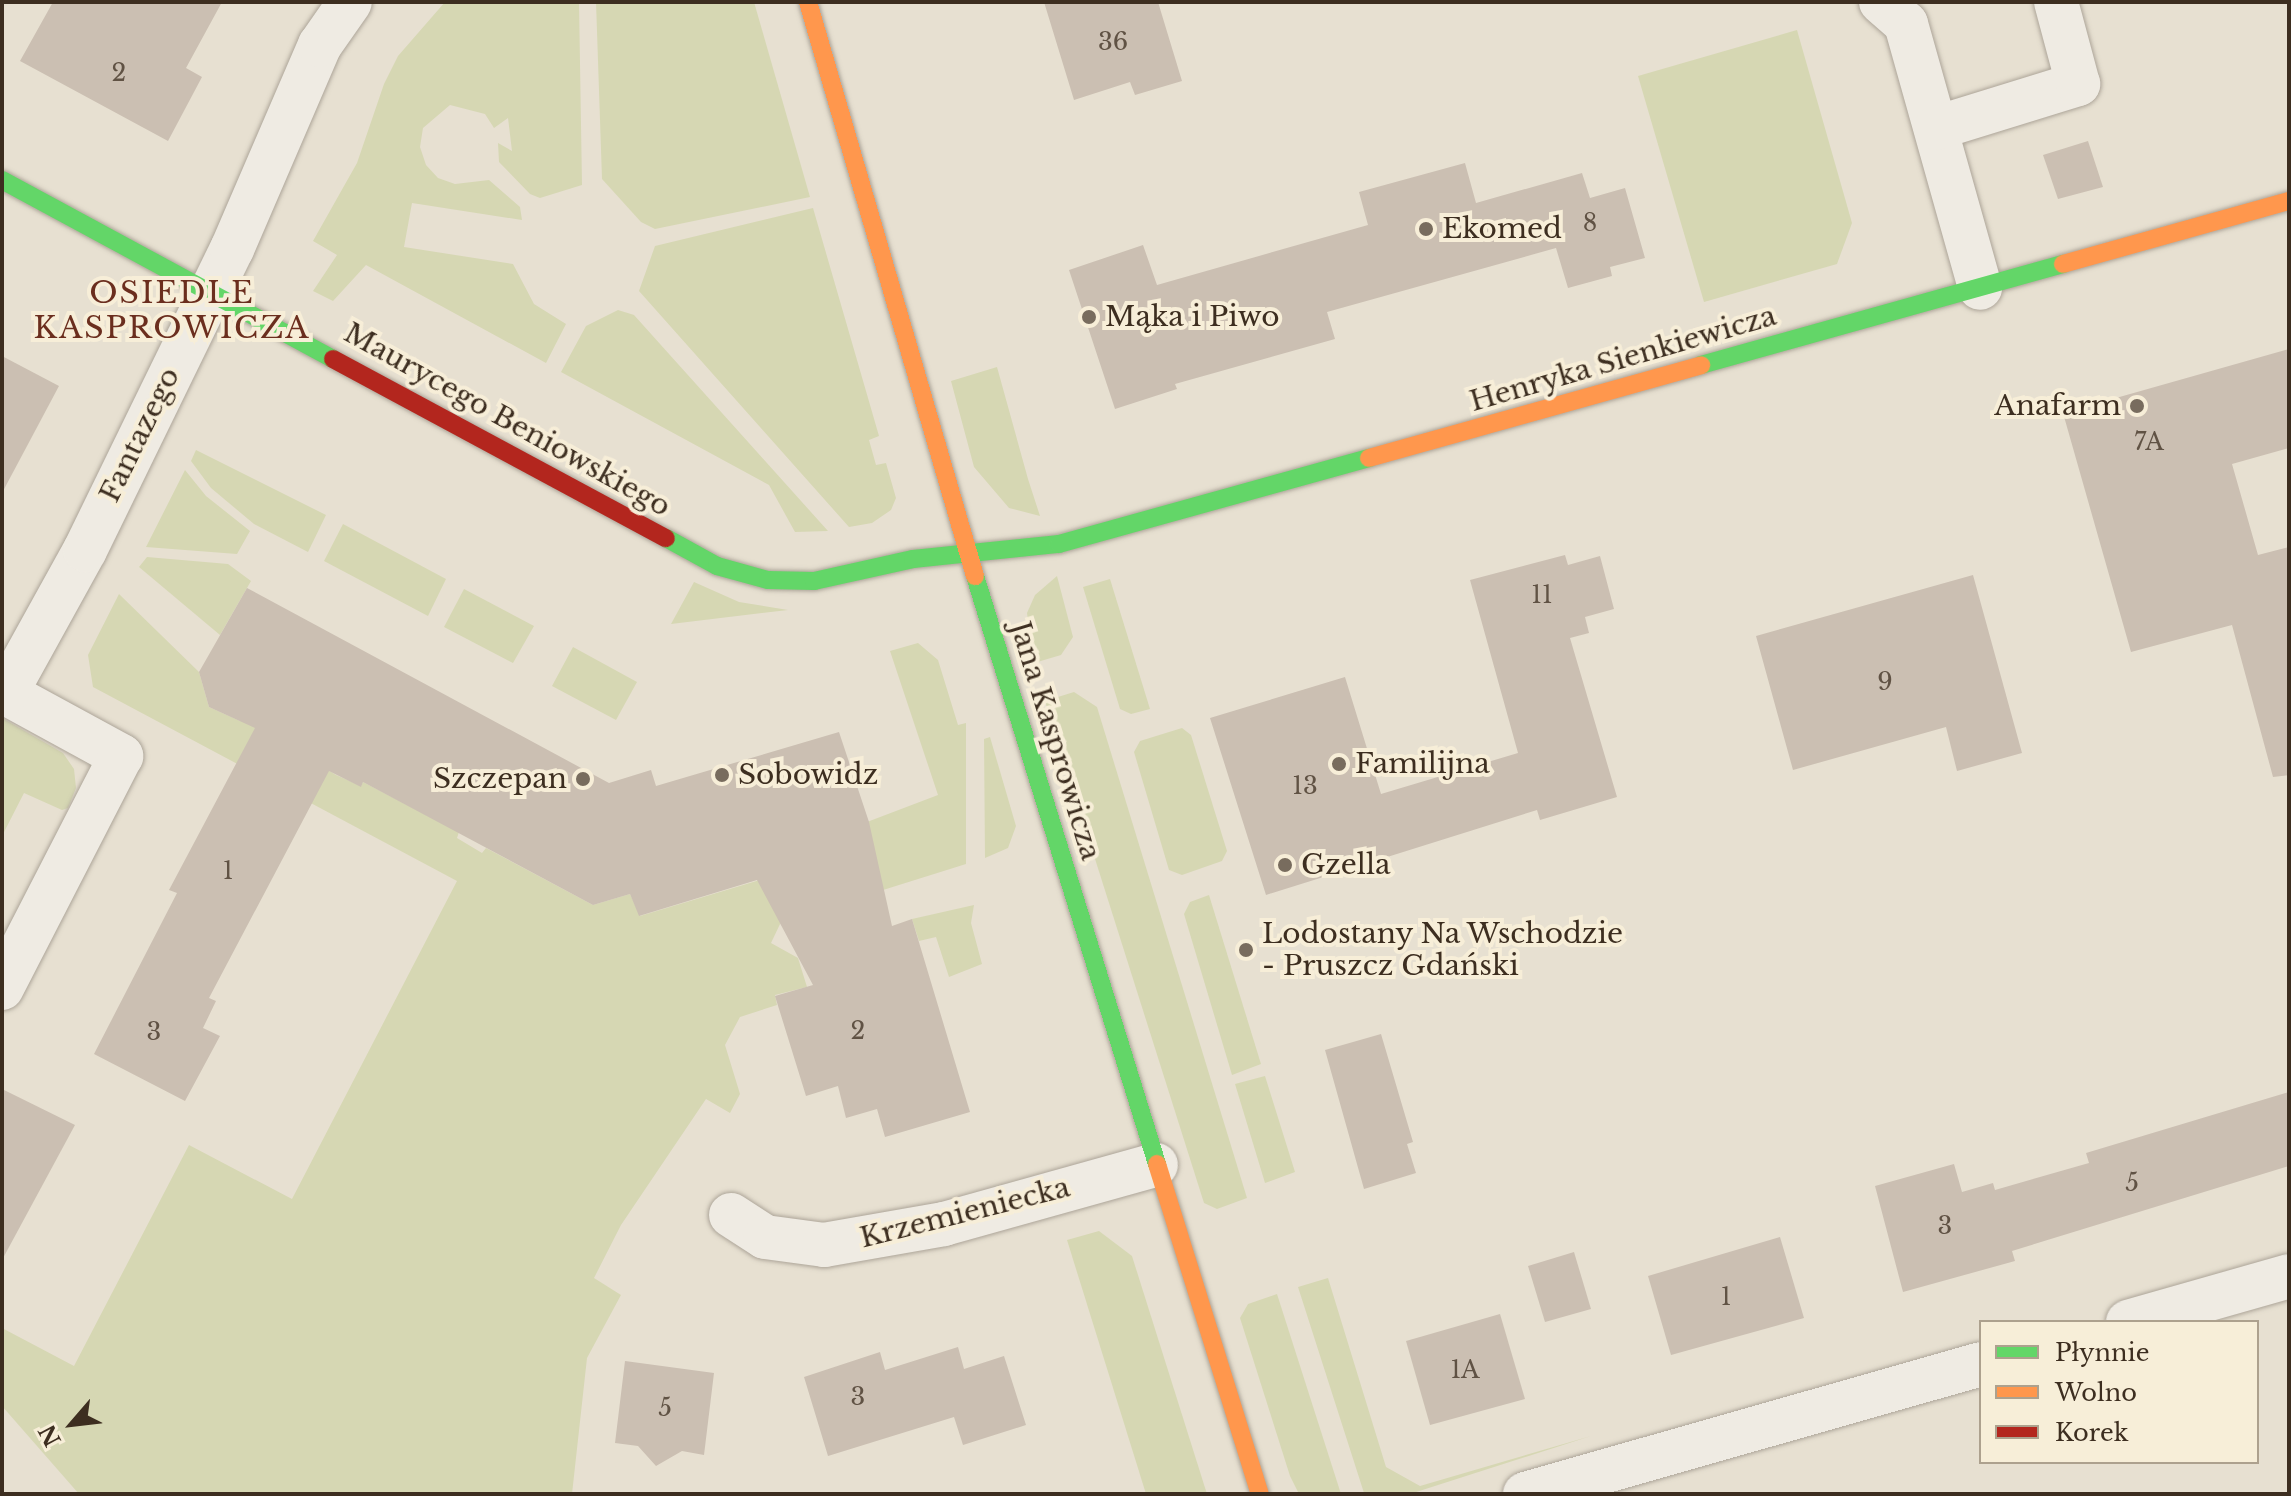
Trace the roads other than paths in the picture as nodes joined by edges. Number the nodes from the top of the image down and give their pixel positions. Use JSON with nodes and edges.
{"nodes":[{"id":1,"x":350,"y":2,"type":"edge"},
{"id":2,"x":808,"y":2,"type":"edge"},
{"id":3,"x":1881,"y":2,"type":"edge"},
{"id":4,"x":2056,"y":2,"type":"edge"},
{"id":5,"x":1936,"y":128,"type":"junction"},
{"id":6,"x":2,"y":180,"type":"edge"},
{"id":7,"x":2289,"y":201,"type":"edge"},
{"id":8,"x":1980,"y":288,"type":"junction"},
{"id":9,"x":211,"y":290,"type":"junction"},
{"id":10,"x":968,"y":554,"type":"junction"},
{"id":11,"x":4,"y":692,"type":"edge"},
{"id":12,"x":2,"y":988,"type":"edge"},
{"id":13,"x":1156,"y":1165,"type":"junction"},
{"id":14,"x":731,"y":1215,"type":"dead end"},
{"id":15,"x":2289,"y":1276,"type":"edge"},
{"id":16,"x":2135,"y":1320,"type":"edge"},
{"id":17,"x":1979,"y":1365,"type":"edge"},
{"id":18,"x":1260,"y":1494,"type":"edge"},
{"id":19,"x":1525,"y":1494,"type":"edge"}],
"edges":[{"from":1,"to":9,"type":"street","name":"Fantazego"},
{"from":2,"to":10,"type":"street","name":"Jana Kasprowicza"},
{"from":3,"to":5,"type":"street"},
{"from":4,"to":5,"type":"street"},
{"from":5,"to":8,"type":"street"},
{"from":6,"to":9,"type":"street","name":"Maurycego Beniowskiego"},
{"from":7,"to":8,"type":"street","name":"Henryka Sienkiewicza"},
{"from":8,"to":10,"type":"street","name":"Henryka Sienkiewicza"},
{"from":9,"to":10,"type":"street","name":"Maurycego Beniowskiego"},
{"from":9,"to":11,"type":"street","name":"Fantazego"},
{"from":10,"to":13,"type":"street","name":"Jana Kasprowicza"},
{"from":11,"to":12,"type":"street","name":"Fantazego"},
{"from":13,"to":14,"type":"street","name":"Krzemieniecka"},
{"from":13,"to":18,"type":"street","name":"Jana Kasprowicza"},
{"from":15,"to":16,"type":"street"},
{"from":17,"to":19,"type":"street"}]}
